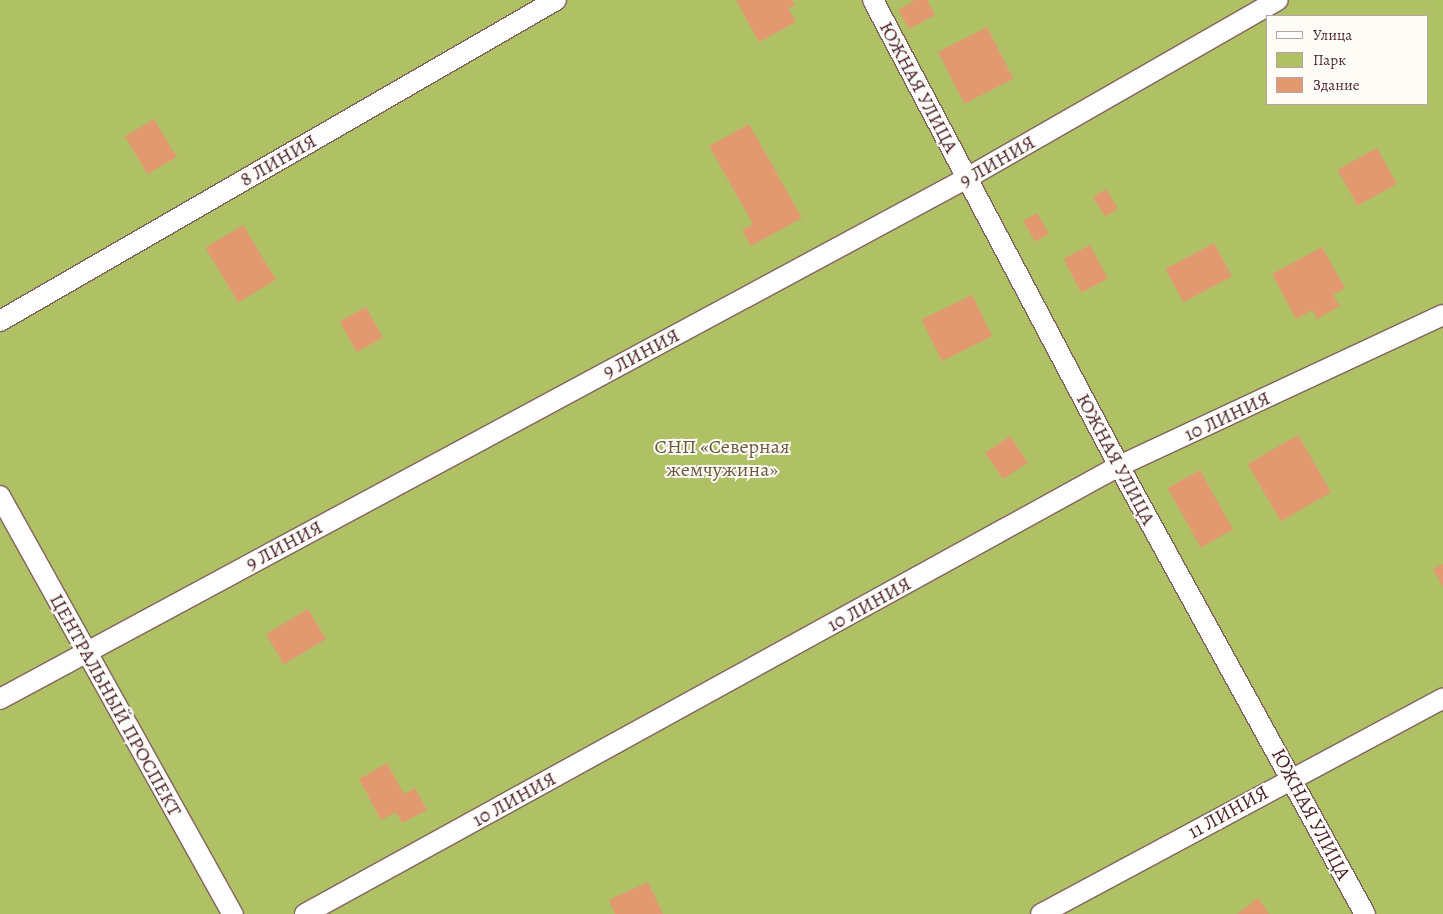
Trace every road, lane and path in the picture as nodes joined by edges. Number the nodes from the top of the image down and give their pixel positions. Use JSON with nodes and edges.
{"nodes":[{"id":1,"x":556,"y":0,"type":"edge"},
{"id":2,"x":873,"y":0,"type":"edge"},
{"id":3,"x":1278,"y":0,"type":"edge"},
{"id":4,"x":967,"y":178,"type":"junction"},
{"id":5,"x":1443,"y":314,"type":"edge"},
{"id":6,"x":0,"y":321,"type":"edge"},
{"id":7,"x":1119,"y":466,"type":"junction"},
{"id":8,"x":0,"y":496,"type":"edge"},
{"id":9,"x":86,"y":652,"type":"junction"},
{"id":10,"x":1443,"y":698,"type":"edge"},
{"id":11,"x":0,"y":699,"type":"edge"},
{"id":12,"x":1292,"y":777,"type":"junction"},
{"id":13,"x":233,"y":914,"type":"edge"},
{"id":14,"x":305,"y":914,"type":"edge"},
{"id":15,"x":1041,"y":914,"type":"edge"},
{"id":16,"x":1365,"y":914,"type":"edge"}],
"edges":[{"from":1,"to":6,"type":"street","name":"8 ЛИНИЯ"},
{"from":2,"to":4,"type":"street","name":"ЮЖНАЯ УЛИЦА"},
{"from":3,"to":4,"type":"street","name":"9 ЛИНИЯ"},
{"from":4,"to":7,"type":"street","name":"ЮЖНАЯ УЛИЦА"},
{"from":4,"to":9,"type":"street","name":"9 ЛИНИЯ"},
{"from":5,"to":7,"type":"street","name":"10 ЛИНИЯ"},
{"from":7,"to":12,"type":"street","name":"ЮЖНАЯ УЛИЦА"},
{"from":7,"to":14,"type":"street","name":"10 ЛИНИЯ"},
{"from":8,"to":9,"type":"street","name":"ЦЕНТРАЛЬНЫЙ ПРОСПЕКТ"},
{"from":9,"to":11,"type":"street","name":"9 ЛИНИЯ"},
{"from":9,"to":13,"type":"street","name":"ЦЕНТРАЛЬНЫЙ ПРОСПЕКТ"},
{"from":10,"to":12,"type":"street","name":"11 ЛИНИЯ"},
{"from":12,"to":15,"type":"street","name":"11 ЛИНИЯ"},
{"from":12,"to":16,"type":"street","name":"ЮЖНАЯ УЛИЦА"}]}
